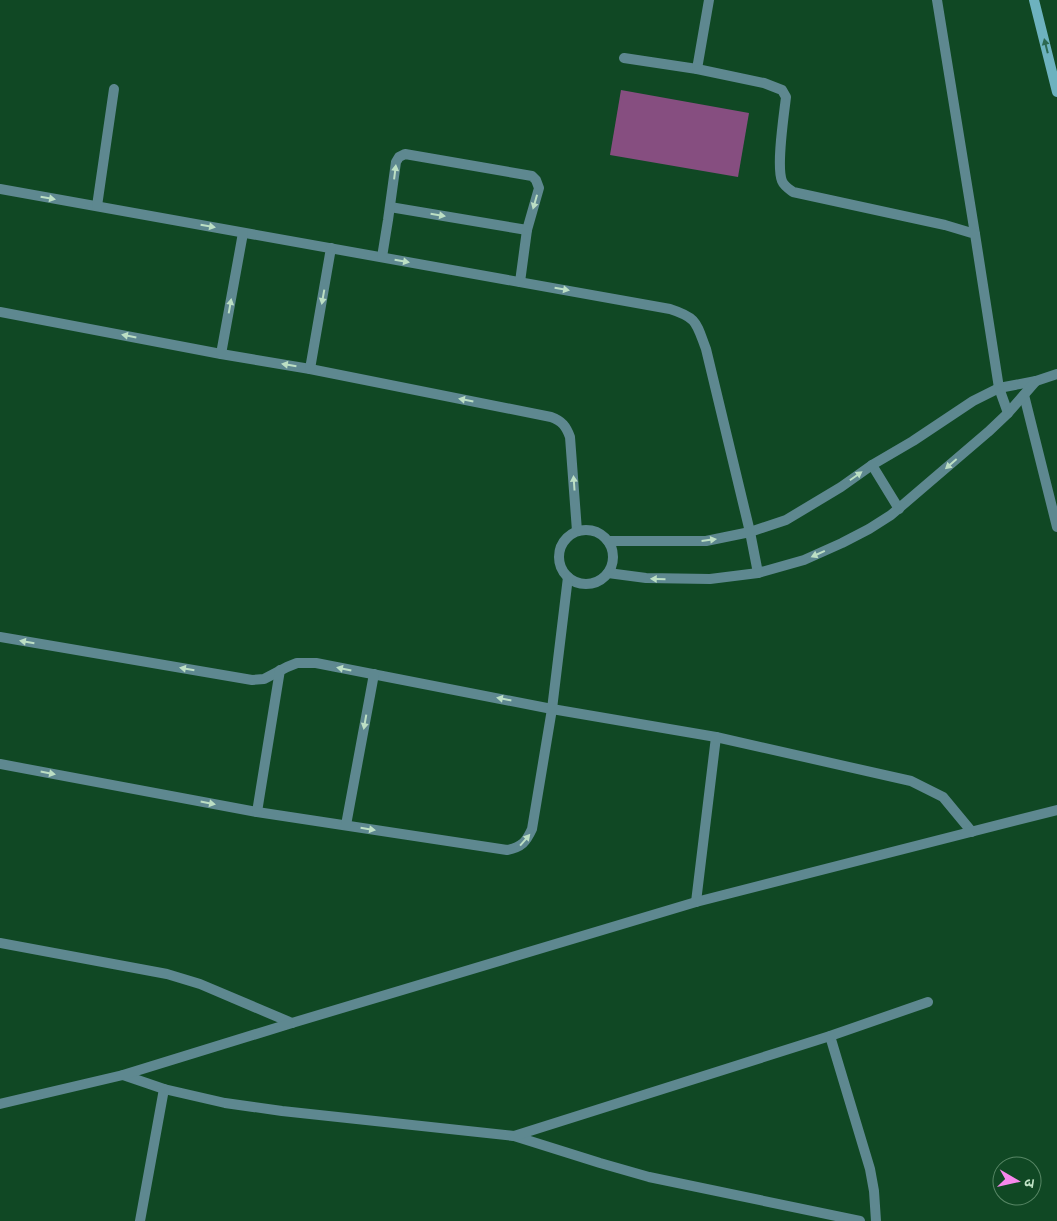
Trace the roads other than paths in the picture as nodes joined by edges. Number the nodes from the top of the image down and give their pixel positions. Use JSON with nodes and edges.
{"nodes":[{"id":1,"x":709,"y":0,"type":"edge"},
{"id":2,"x":937,"y":0,"type":"edge"},
{"id":3,"x":1034,"y":0,"type":"edge"},
{"id":4,"x":624,"y":58,"type":"dead end"},
{"id":5,"x":697,"y":69,"type":"junction"},
{"id":6,"x":114,"y":89,"type":"dead end"},
{"id":7,"x":1057,"y":92,"type":"edge"},
{"id":8,"x":0,"y":189,"type":"edge"},
{"id":9,"x":97,"y":206,"type":"junction"},
{"id":10,"x":390,"y":208,"type":"junction"},
{"id":11,"x":527,"y":230,"type":"junction"},
{"id":12,"x":243,"y":233,"type":"junction"},
{"id":13,"x":975,"y":234,"type":"junction"},
{"id":14,"x":331,"y":248,"type":"junction"},
{"id":15,"x":382,"y":257,"type":"junction"},
{"id":16,"x":520,"y":282,"type":"junction"},
{"id":17,"x":0,"y":312,"type":"edge"},
{"id":18,"x":221,"y":354,"type":"junction"},
{"id":19,"x":310,"y":369,"type":"junction"},
{"id":20,"x":1057,"y":374,"type":"edge"},
{"id":21,"x":1036,"y":381,"type":"junction"},
{"id":22,"x":998,"y":388,"type":"junction"},
{"id":23,"x":1024,"y":395,"type":"junction"},
{"id":24,"x":1008,"y":413,"type":"junction"},
{"id":25,"x":872,"y":465,"type":"junction"},
{"id":26,"x":898,"y":509,"type":"junction"},
{"id":27,"x":1057,"y":527,"type":"edge"},
{"id":28,"x":578,"y":531,"type":"junction"},
{"id":29,"x":750,"y":532,"type":"junction"},
{"id":30,"x":608,"y":541,"type":"junction"},
{"id":31,"x":608,"y":573,"type":"junction"},
{"id":32,"x":758,"y":573,"type":"junction"},
{"id":33,"x":568,"y":577,"type":"junction"},
{"id":34,"x":0,"y":637,"type":"edge"},
{"id":35,"x":280,"y":670,"type":"junction"},
{"id":36,"x":374,"y":674,"type":"junction"},
{"id":37,"x":552,"y":709,"type":"junction"},
{"id":38,"x":716,"y":737,"type":"junction"},
{"id":39,"x":0,"y":764,"type":"edge"},
{"id":40,"x":1057,"y":810,"type":"edge"},
{"id":41,"x":257,"y":812,"type":"junction"},
{"id":42,"x":346,"y":825,"type":"junction"},
{"id":43,"x":972,"y":832,"type":"junction"},
{"id":44,"x":696,"y":902,"type":"junction"},
{"id":45,"x":0,"y":943,"type":"edge"},
{"id":46,"x":928,"y":1002,"type":"dead end"},
{"id":47,"x":292,"y":1023,"type":"junction"},
{"id":48,"x":830,"y":1036,"type":"junction"},
{"id":49,"x":123,"y":1075,"type":"junction"},
{"id":50,"x":164,"y":1089,"type":"junction"},
{"id":51,"x":0,"y":1104,"type":"edge"},
{"id":52,"x":514,"y":1136,"type":"junction"},
{"id":53,"x":140,"y":1221,"type":"edge"},
{"id":54,"x":860,"y":1221,"type":"edge"},
{"id":55,"x":876,"y":1221,"type":"edge"}],
"edges":[{"from":1,"to":5,"type":"street"},
{"from":2,"to":13,"type":"street"},
{"from":7,"to":3,"type":"street","one_way":true},
{"from":4,"to":5,"type":"street"},
{"from":5,"to":13,"type":"street"},
{"from":6,"to":9,"type":"street"},
{"from":8,"to":9,"type":"street","one_way":true},
{"from":9,"to":12,"type":"street","one_way":true},
{"from":10,"to":11,"type":"street","one_way":true},
{"from":10,"to":11,"type":"street","one_way":true},
{"from":10,"to":15,"type":"street"},
{"from":11,"to":16,"type":"street"},
{"from":12,"to":14,"type":"street"},
{"from":18,"to":12,"type":"street","one_way":true},
{"from":13,"to":22,"type":"street"},
{"from":14,"to":15,"type":"street"},
{"from":14,"to":19,"type":"street","one_way":true},
{"from":15,"to":16,"type":"street","one_way":true},
{"from":16,"to":29,"type":"street","one_way":true},
{"from":18,"to":17,"type":"street","one_way":true},
{"from":19,"to":18,"type":"street","one_way":true},
{"from":28,"to":19,"type":"street","one_way":true},
{"from":20,"to":21,"type":"street"},
{"from":21,"to":22,"type":"street"},
{"from":21,"to":23,"type":"street"},
{"from":22,"to":24,"type":"street"},
{"from":22,"to":25,"type":"street"},
{"from":23,"to":24,"type":"street"},
{"from":23,"to":27,"type":"street"},
{"from":24,"to":26,"type":"street","one_way":true},
{"from":25,"to":26,"type":"street"},
{"from":29,"to":25,"type":"street","one_way":true},
{"from":26,"to":32,"type":"street","one_way":true},
{"from":28,"to":30,"type":"street"},
{"from":28,"to":33,"type":"street"},
{"from":30,"to":29,"type":"street","one_way":true},
{"from":29,"to":32,"type":"street"},
{"from":30,"to":31,"type":"street"},
{"from":32,"to":31,"type":"street","one_way":true},
{"from":31,"to":33,"type":"street"},
{"from":33,"to":37,"type":"street"},
{"from":35,"to":34,"type":"street","one_way":true},
{"from":36,"to":35,"type":"street","one_way":true},
{"from":35,"to":41,"type":"street"},
{"from":37,"to":36,"type":"street","one_way":true},
{"from":36,"to":42,"type":"street","one_way":true},
{"from":37,"to":38,"type":"street"},
{"from":42,"to":37,"type":"street","one_way":true},
{"from":38,"to":43,"type":"street"},
{"from":38,"to":44,"type":"street"},
{"from":39,"to":41,"type":"street","one_way":true},
{"from":40,"to":43,"type":"street"},
{"from":41,"to":42,"type":"street"},
{"from":43,"to":44,"type":"street"},
{"from":44,"to":47,"type":"street"},
{"from":45,"to":47,"type":"street"},
{"from":46,"to":48,"type":"street"},
{"from":47,"to":49,"type":"street"},
{"from":48,"to":52,"type":"street"},
{"from":48,"to":55,"type":"street"},
{"from":49,"to":50,"type":"street"},
{"from":49,"to":51,"type":"street"},
{"from":50,"to":52,"type":"street"},
{"from":50,"to":53,"type":"street"},
{"from":52,"to":54,"type":"street"}]}
